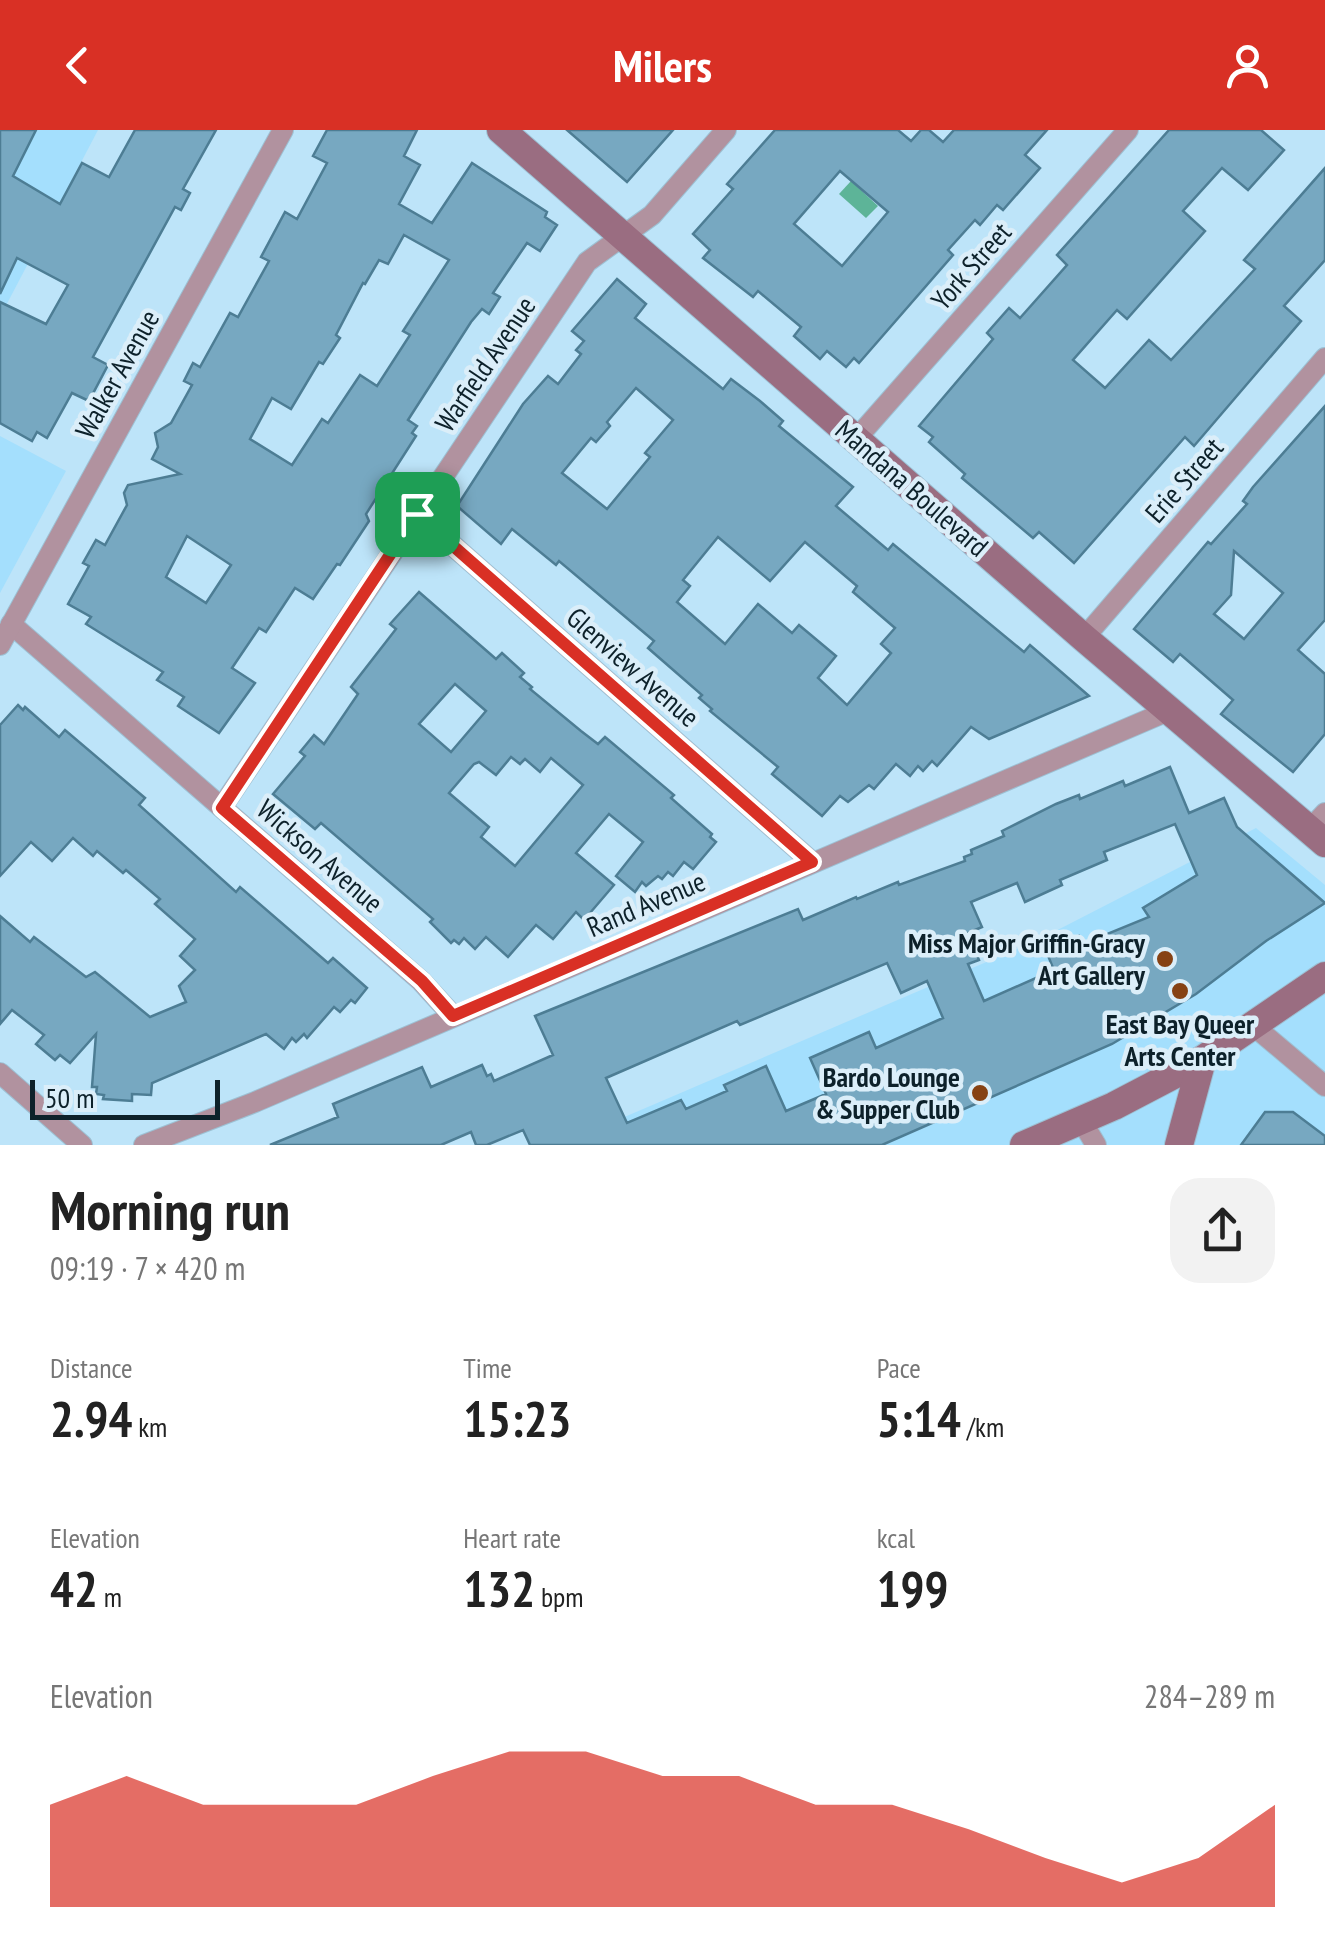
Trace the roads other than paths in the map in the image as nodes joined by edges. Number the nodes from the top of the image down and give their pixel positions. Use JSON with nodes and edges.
{"nodes":[{"id":1,"x":283,"y":130,"type":"edge"},
{"id":2,"x":500,"y":130,"type":"edge"},
{"id":3,"x":726,"y":130,"type":"edge"},
{"id":4,"x":1128,"y":130,"type":"edge"},
{"id":5,"x":623,"y":236,"type":"junction"},
{"id":6,"x":1325,"y":358,"type":"edge"},
{"id":7,"x":856,"y":439,"type":"junction"},
{"id":8,"x":417,"y":514,"type":"junction"},
{"id":9,"x":11,"y":624,"type":"junction"},
{"id":10,"x":1084,"y":638,"type":"junction"},
{"id":11,"x":0,"y":644,"type":"edge"},
{"id":12,"x":1168,"y":710,"type":"junction"},
{"id":13,"x":222,"y":808,"type":"junction"},
{"id":14,"x":1320,"y":829,"type":"edge"},
{"id":15,"x":812,"y":862,"type":"junction"},
{"id":16,"x":1325,"y":976,"type":"edge"},
{"id":17,"x":453,"y":1016,"type":"junction"},
{"id":18,"x":1255,"y":1026,"type":"junction"},
{"id":19,"x":1202,"y":1060,"type":"junction"},
{"id":20,"x":0,"y":1073,"type":"edge"},
{"id":21,"x":1325,"y":1086,"type":"edge"},
{"id":22,"x":1081,"y":1120,"type":"junction"},
{"id":23,"x":82,"y":1145,"type":"edge"},
{"id":24,"x":144,"y":1145,"type":"edge"},
{"id":25,"x":1024,"y":1145,"type":"edge"},
{"id":26,"x":1096,"y":1145,"type":"edge"},
{"id":27,"x":1180,"y":1145,"type":"edge"}],
"edges":[{"from":1,"to":9,"type":"street","name":"Walker Avenue"},
{"from":2,"to":5,"type":"street","name":"Mandana Boulevard"},
{"from":3,"to":5,"type":"street","name":"Warfield Avenue"},
{"from":4,"to":7,"type":"street","name":"York Street"},
{"from":5,"to":7,"type":"street","name":"Mandana Boulevard"},
{"from":5,"to":8,"type":"street","name":"Warfield Avenue"},
{"from":6,"to":10,"type":"street","name":"Erie Street"},
{"from":7,"to":10,"type":"street","name":"Mandana Boulevard"},
{"from":8,"to":13,"type":"street","name":"Warfield Avenue"},
{"from":8,"to":15,"type":"street","name":"Glenview Avenue"},
{"from":9,"to":11,"type":"street","name":"Walker Avenue"},
{"from":9,"to":13,"type":"street","name":"Wickson Avenue"},
{"from":10,"to":12,"type":"street","name":"Mandana Boulevard"},
{"from":12,"to":14,"type":"street","name":"Mandana Boulevard"},
{"from":12,"to":15,"type":"street","name":"Rand Avenue"},
{"from":13,"to":17,"type":"street","name":"Wickson Avenue"},
{"from":15,"to":17,"type":"street","name":"Rand Avenue"},
{"from":16,"to":18,"type":"street"},
{"from":17,"to":24,"type":"street","name":"Rand Avenue"},
{"from":18,"to":19,"type":"street"},
{"from":18,"to":21,"type":"street"},
{"from":19,"to":22,"type":"street"},
{"from":19,"to":27,"type":"street"},
{"from":20,"to":23,"type":"street"},
{"from":22,"to":25,"type":"street"},
{"from":22,"to":26,"type":"street"}]}
